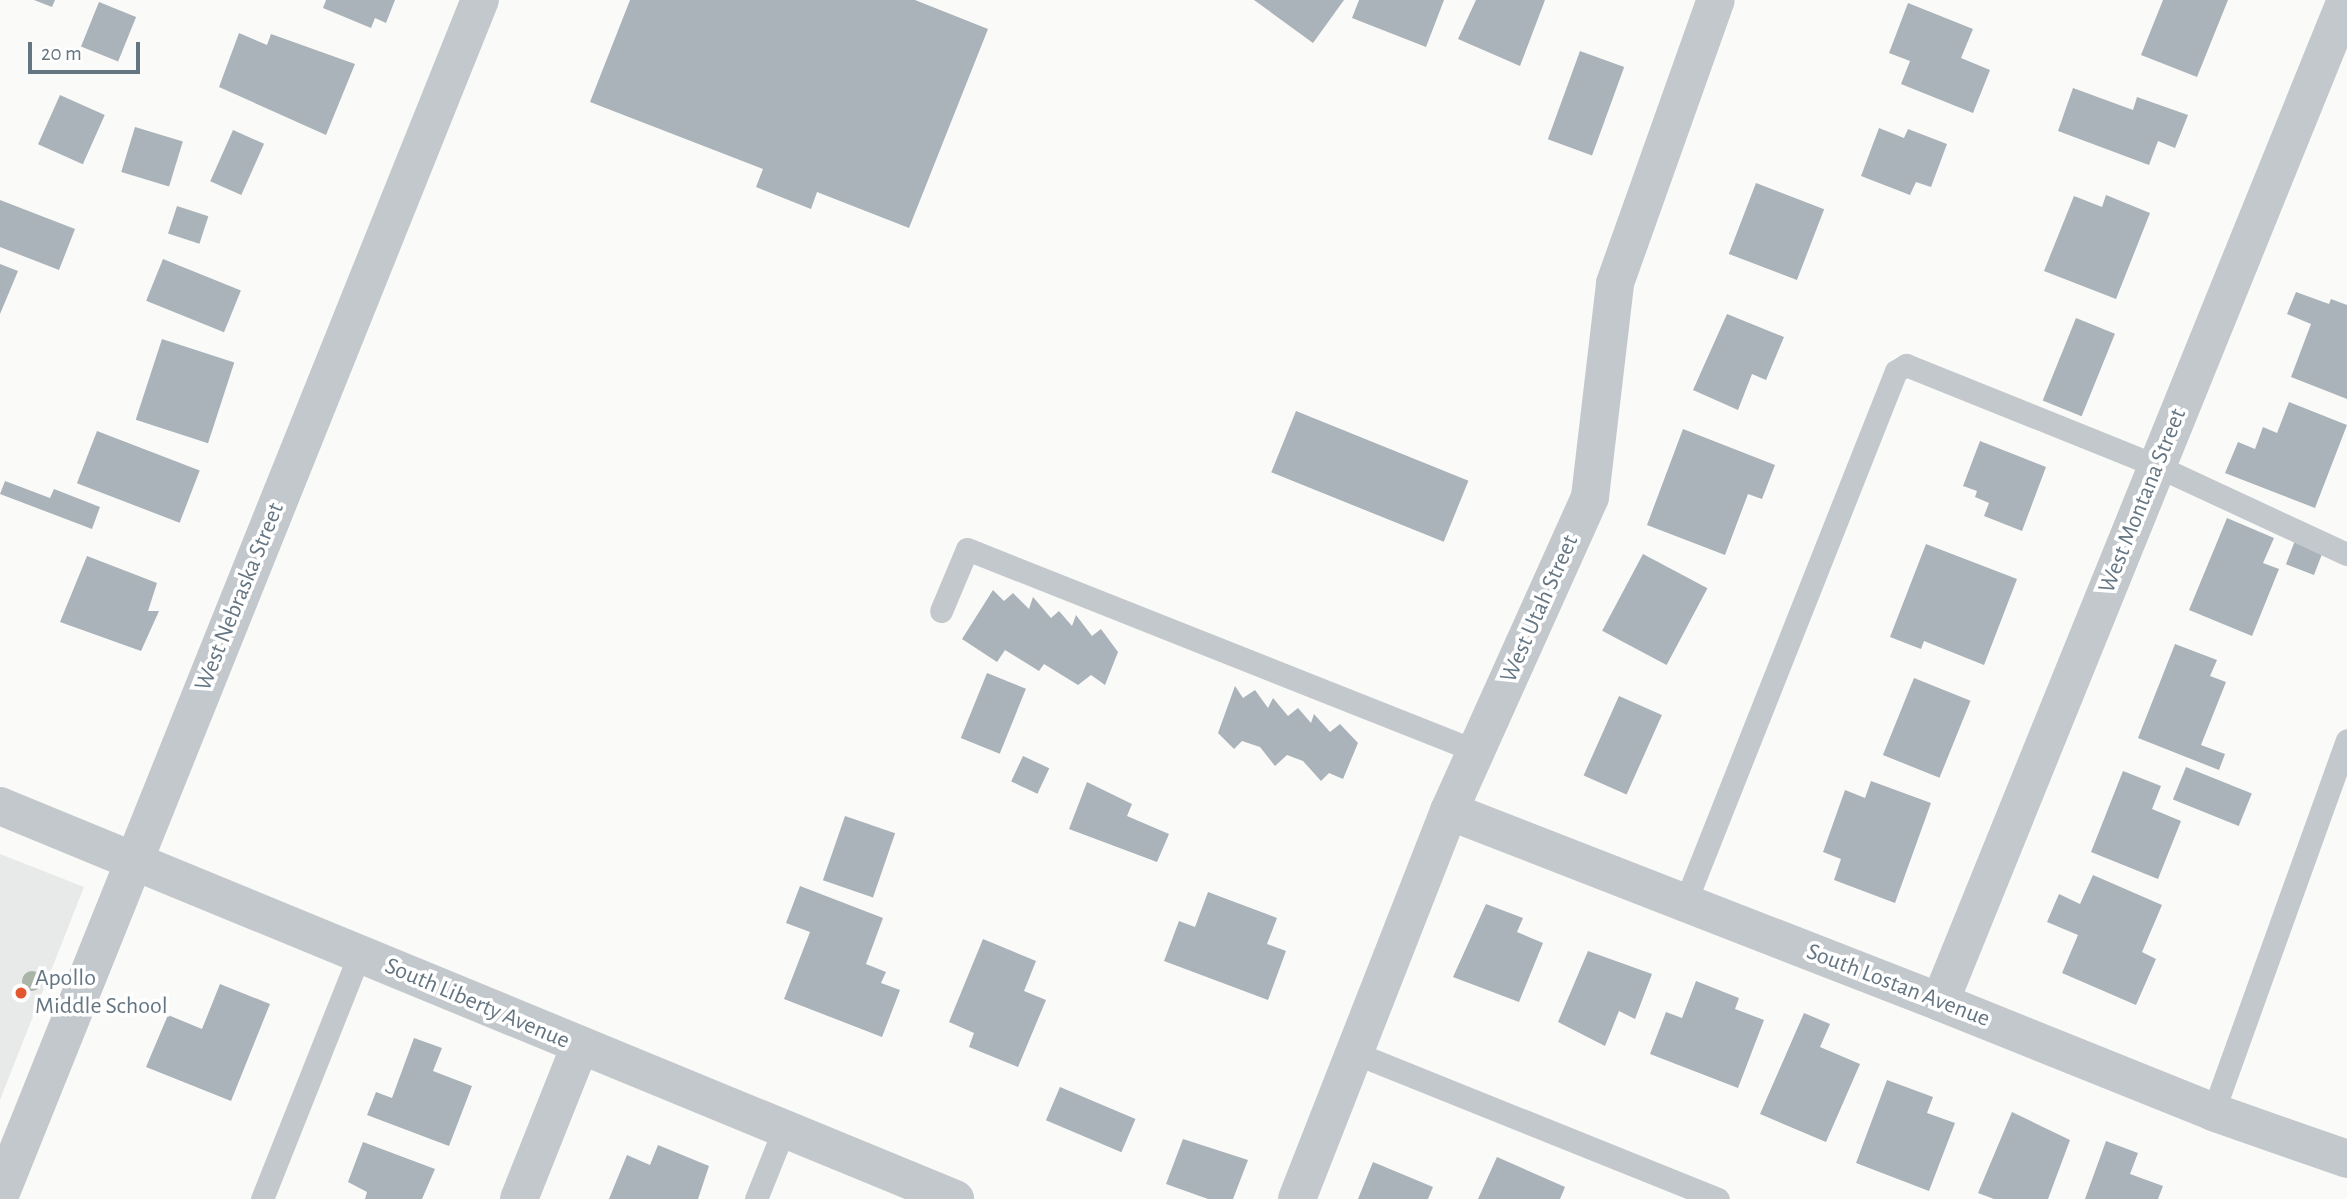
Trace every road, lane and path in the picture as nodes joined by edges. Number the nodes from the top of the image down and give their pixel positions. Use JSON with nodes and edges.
{"nodes":[{"id":1,"x":480,"y":0,"type":"edge"},
{"id":2,"x":1716,"y":0,"type":"edge"},
{"id":3,"x":2346,"y":0,"type":"edge"},
{"id":4,"x":2157,"y":466,"type":"junction"},
{"id":5,"x":2347,"y":554,"type":"edge"},
{"id":6,"x":941,"y":611,"type":"dead end"},
{"id":7,"x":2347,"y":740,"type":"edge"},
{"id":8,"x":1476,"y":751,"type":"junction"},
{"id":9,"x":0,"y":806,"type":"edge"},
{"id":10,"x":1449,"y":811,"type":"junction"},
{"id":11,"x":135,"y":861,"type":"junction"},
{"id":12,"x":1685,"y":903,"type":"junction"},
{"id":13,"x":359,"y":955,"type":"junction"},
{"id":14,"x":1940,"y":1002,"type":"junction"},
{"id":15,"x":580,"y":1046,"type":"junction"},
{"id":16,"x":1355,"y":1053,"type":"junction"},
{"id":17,"x":2213,"y":1112,"type":"junction"},
{"id":18,"x":784,"y":1129,"type":"junction"},
{"id":19,"x":2347,"y":1159,"type":"edge"},
{"id":20,"x":0,"y":1195,"type":"edge"},
{"id":21,"x":261,"y":1199,"type":"edge"},
{"id":22,"x":519,"y":1199,"type":"edge"},
{"id":23,"x":755,"y":1199,"type":"edge"},
{"id":24,"x":955,"y":1199,"type":"edge"},
{"id":25,"x":1297,"y":1199,"type":"edge"},
{"id":26,"x":1718,"y":1199,"type":"edge"}],
"edges":[{"from":1,"to":11,"type":"street","name":"West Nebraska Street"},
{"from":2,"to":8,"type":"street","name":"West Utah Street"},
{"from":3,"to":4,"type":"street","name":"West Montana Street"},
{"from":4,"to":5,"type":"lane"},
{"from":4,"to":12,"type":"lane"},
{"from":4,"to":14,"type":"street","name":"West Montana Street"},
{"from":6,"to":8,"type":"lane"},
{"from":7,"to":17,"type":"lane"},
{"from":8,"to":10,"type":"street","name":"West Utah Street"},
{"from":9,"to":11,"type":"street","name":"South Liberty Avenue"},
{"from":10,"to":12,"type":"street","name":"South Lostan Avenue"},
{"from":10,"to":16,"type":"street","name":"West Utah Street"},
{"from":11,"to":13,"type":"street","name":"South Liberty Avenue"},
{"from":11,"to":20,"type":"street","name":"West Nebraska Street"},
{"from":12,"to":14,"type":"street","name":"South Lostan Avenue"},
{"from":13,"to":15,"type":"street","name":"South Liberty Avenue"},
{"from":13,"to":21,"type":"lane"},
{"from":14,"to":17,"type":"street","name":"South Lostan Avenue"},
{"from":15,"to":18,"type":"street","name":"South Liberty Avenue"},
{"from":15,"to":22,"type":"street"},
{"from":16,"to":25,"type":"street","name":"West Utah Street"},
{"from":16,"to":26,"type":"lane"},
{"from":17,"to":19,"type":"street","name":"South Lostan Avenue"},
{"from":18,"to":23,"type":"lane"},
{"from":18,"to":24,"type":"street","name":"South Liberty Avenue"}]}
